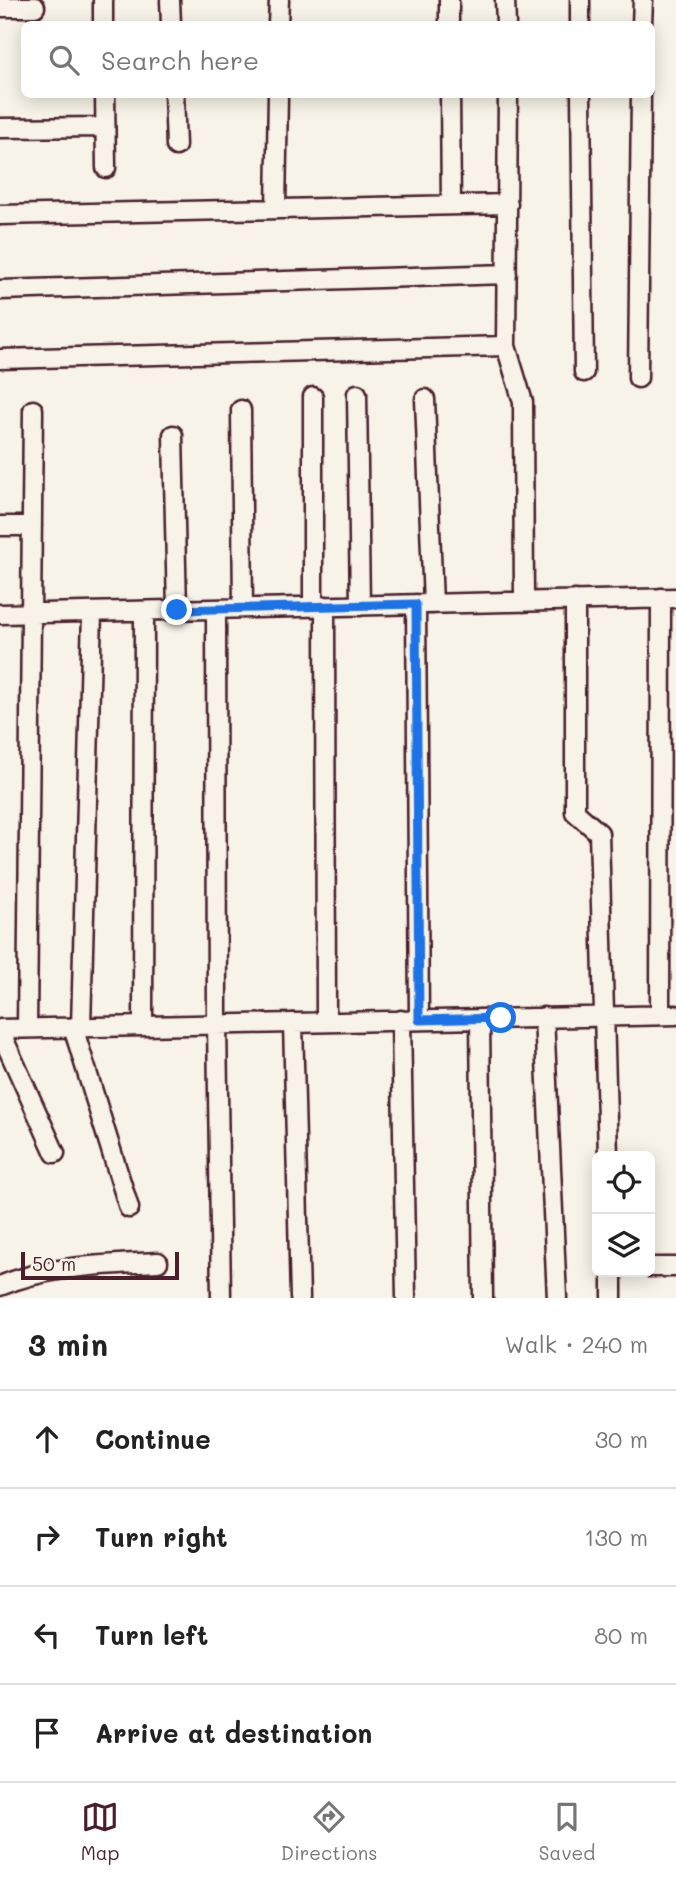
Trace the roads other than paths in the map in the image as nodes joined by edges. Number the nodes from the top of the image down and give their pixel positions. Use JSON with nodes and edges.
{"nodes":[{"id":1,"x":103,"y":0,"type":"edge"},
{"id":2,"x":170,"y":0,"type":"edge"},
{"id":3,"x":279,"y":0,"type":"edge"},
{"id":4,"x":449,"y":0,"type":"edge"},
{"id":5,"x":505,"y":0,"type":"edge"},
{"id":6,"x":580,"y":0,"type":"edge"},
{"id":7,"x":643,"y":0,"type":"edge"},
{"id":8,"x":0,"y":7,"type":"edge"},
{"id":9,"x":36,"y":7,"type":"dead end"},
{"id":10,"x":103,"y":21,"type":"edge"},
{"id":11,"x":171,"y":21,"type":"edge"},
{"id":12,"x":278,"y":21,"type":"edge"},
{"id":13,"x":449,"y":21,"type":"edge"},
{"id":14,"x":506,"y":21,"type":"edge"},
{"id":15,"x":580,"y":21,"type":"edge"},
{"id":16,"x":642,"y":21,"type":"edge"},
{"id":17,"x":105,"y":98,"type":"edge"},
{"id":18,"x":174,"y":98,"type":"edge"},
{"id":19,"x":278,"y":98,"type":"edge"},
{"id":20,"x":450,"y":98,"type":"edge"},
{"id":21,"x":508,"y":98,"type":"edge"},
{"id":22,"x":581,"y":98,"type":"edge"},
{"id":23,"x":641,"y":98,"type":"edge"},
{"id":24,"x":105,"y":127,"type":"junction"},
{"id":25,"x":0,"y":128,"type":"edge"},
{"id":26,"x":176,"y":146,"type":"dead end"},
{"id":27,"x":106,"y":169,"type":"dead end"},
{"id":28,"x":508,"y":204,"type":"junction"},
{"id":29,"x":450,"y":205,"type":"junction"},
{"id":30,"x":276,"y":209,"type":"junction"},
{"id":31,"x":0,"y":215,"type":"edge"},
{"id":32,"x":507,"y":274,"type":"junction"},
{"id":33,"x":0,"y":290,"type":"edge"},
{"id":34,"x":506,"y":346,"type":"junction"},
{"id":35,"x":0,"y":359,"type":"edge"},
{"id":36,"x":584,"y":372,"type":"dead end"},
{"id":37,"x":638,"y":378,"type":"dead end"},
{"id":38,"x":357,"y":394,"type":"dead end"},
{"id":39,"x":313,"y":397,"type":"dead end"},
{"id":40,"x":425,"y":399,"type":"dead end"},
{"id":41,"x":33,"y":410,"type":"dead end"},
{"id":42,"x":241,"y":410,"type":"dead end"},
{"id":43,"x":173,"y":435,"type":"dead end"},
{"id":44,"x":0,"y":526,"type":"edge"},
{"id":45,"x":32,"y":526,"type":"junction"},
{"id":46,"x":668,"y":598,"type":"edge"},
{"id":47,"x":575,"y":600,"type":"junction"},
{"id":48,"x":524,"y":602,"type":"junction"},
{"id":49,"x":424,"y":604,"type":"junction"},
{"id":50,"x":360,"y":606,"type":"junction"},
{"id":51,"x":319,"y":607,"type":"junction"},
{"id":52,"x":243,"y":608,"type":"junction"},
{"id":53,"x":216,"y":609,"type":"junction"},
{"id":54,"x":177,"y":610,"type":"junction"},
{"id":55,"x":144,"y":611,"type":"junction"},
{"id":56,"x":92,"y":612,"type":"junction"},
{"id":57,"x":0,"y":614,"type":"edge"},
{"id":58,"x":31,"y":614,"type":"junction"},
{"id":59,"x":668,"y":1015,"type":"edge"},
{"id":60,"x":604,"y":1016,"type":"junction"},
{"id":61,"x":544,"y":1017,"type":"junction"},
{"id":62,"x":480,"y":1018,"type":"junction"},
{"id":63,"x":410,"y":1020,"type":"junction"},
{"id":64,"x":326,"y":1022,"type":"junction"},
{"id":65,"x":293,"y":1023,"type":"junction"},
{"id":66,"x":217,"y":1024,"type":"junction"},
{"id":67,"x":143,"y":1026,"type":"junction"},
{"id":68,"x":77,"y":1027,"type":"junction"},
{"id":69,"x":27,"y":1028,"type":"junction"},
{"id":70,"x":0,"y":1030,"type":"edge"},
{"id":71,"x":608,"y":1151,"type":"edge"},
{"id":72,"x":55,"y":1153,"type":"dead end"},
{"id":73,"x":129,"y":1209,"type":"dead end"},
{"id":74,"x":158,"y":1262,"type":"dead end"},
{"id":75,"x":655,"y":1267,"type":"edge"},
{"id":76,"x":676,"y":1267,"type":"edge"},
{"id":77,"x":612,"y":1277,"type":"edge"},
{"id":78,"x":0,"y":1286,"type":"edge"},
{"id":79,"x":221,"y":1298,"type":"edge"},
{"id":80,"x":300,"y":1298,"type":"edge"},
{"id":81,"x":406,"y":1298,"type":"edge"},
{"id":82,"x":483,"y":1298,"type":"edge"},
{"id":83,"x":557,"y":1298,"type":"edge"},
{"id":84,"x":612,"y":1298,"type":"edge"}],
"edges":[{"from":1,"to":10,"type":"street"},
{"from":2,"to":11,"type":"street"},
{"from":3,"to":12,"type":"street"},
{"from":4,"to":13,"type":"street"},
{"from":5,"to":14,"type":"street"},
{"from":6,"to":15,"type":"street"},
{"from":7,"to":16,"type":"street"},
{"from":8,"to":9,"type":"street"},
{"from":17,"to":24,"type":"street"},
{"from":18,"to":26,"type":"street"},
{"from":19,"to":30,"type":"street"},
{"from":20,"to":29,"type":"street"},
{"from":21,"to":28,"type":"street"},
{"from":22,"to":36,"type":"street"},
{"from":23,"to":37,"type":"street"},
{"from":24,"to":25,"type":"street"},
{"from":24,"to":27,"type":"street"},
{"from":28,"to":29,"type":"street"},
{"from":28,"to":32,"type":"street"},
{"from":29,"to":30,"type":"street"},
{"from":30,"to":31,"type":"street"},
{"from":32,"to":33,"type":"street"},
{"from":32,"to":34,"type":"street"},
{"from":34,"to":35,"type":"street"},
{"from":34,"to":48,"type":"street"},
{"from":38,"to":50,"type":"street"},
{"from":39,"to":51,"type":"street"},
{"from":40,"to":49,"type":"street"},
{"from":41,"to":45,"type":"street"},
{"from":42,"to":52,"type":"street"},
{"from":43,"to":54,"type":"street"},
{"from":44,"to":45,"type":"street"},
{"from":45,"to":58,"type":"street"},
{"from":46,"to":47,"type":"street"},
{"from":46,"to":59,"type":"street"},
{"from":47,"to":48,"type":"street"},
{"from":47,"to":60,"type":"street"},
{"from":48,"to":49,"type":"street"},
{"from":49,"to":50,"type":"street"},
{"from":49,"to":63,"type":"street"},
{"from":50,"to":51,"type":"street"},
{"from":51,"to":52,"type":"street"},
{"from":51,"to":64,"type":"street"},
{"from":52,"to":53,"type":"street"},
{"from":53,"to":54,"type":"street"},
{"from":53,"to":66,"type":"street"},
{"from":54,"to":55,"type":"street"},
{"from":55,"to":56,"type":"street"},
{"from":55,"to":67,"type":"street"},
{"from":56,"to":58,"type":"street"},
{"from":56,"to":68,"type":"street"},
{"from":57,"to":58,"type":"street"},
{"from":58,"to":69,"type":"street"},
{"from":59,"to":60,"type":"street"},
{"from":60,"to":61,"type":"street"},
{"from":60,"to":71,"type":"street"},
{"from":61,"to":62,"type":"street"},
{"from":61,"to":83,"type":"street"},
{"from":62,"to":63,"type":"street"},
{"from":62,"to":82,"type":"street"},
{"from":63,"to":64,"type":"street"},
{"from":63,"to":81,"type":"street"},
{"from":64,"to":65,"type":"street"},
{"from":65,"to":66,"type":"street"},
{"from":65,"to":80,"type":"street"},
{"from":66,"to":67,"type":"street"},
{"from":66,"to":79,"type":"street"},
{"from":67,"to":68,"type":"street"},
{"from":68,"to":69,"type":"street"},
{"from":68,"to":73,"type":"street"},
{"from":69,"to":70,"type":"street"},
{"from":70,"to":72,"type":"street"},
{"from":74,"to":78,"type":"street"},
{"from":75,"to":76,"type":"street"},
{"from":77,"to":84,"type":"street"}]}
